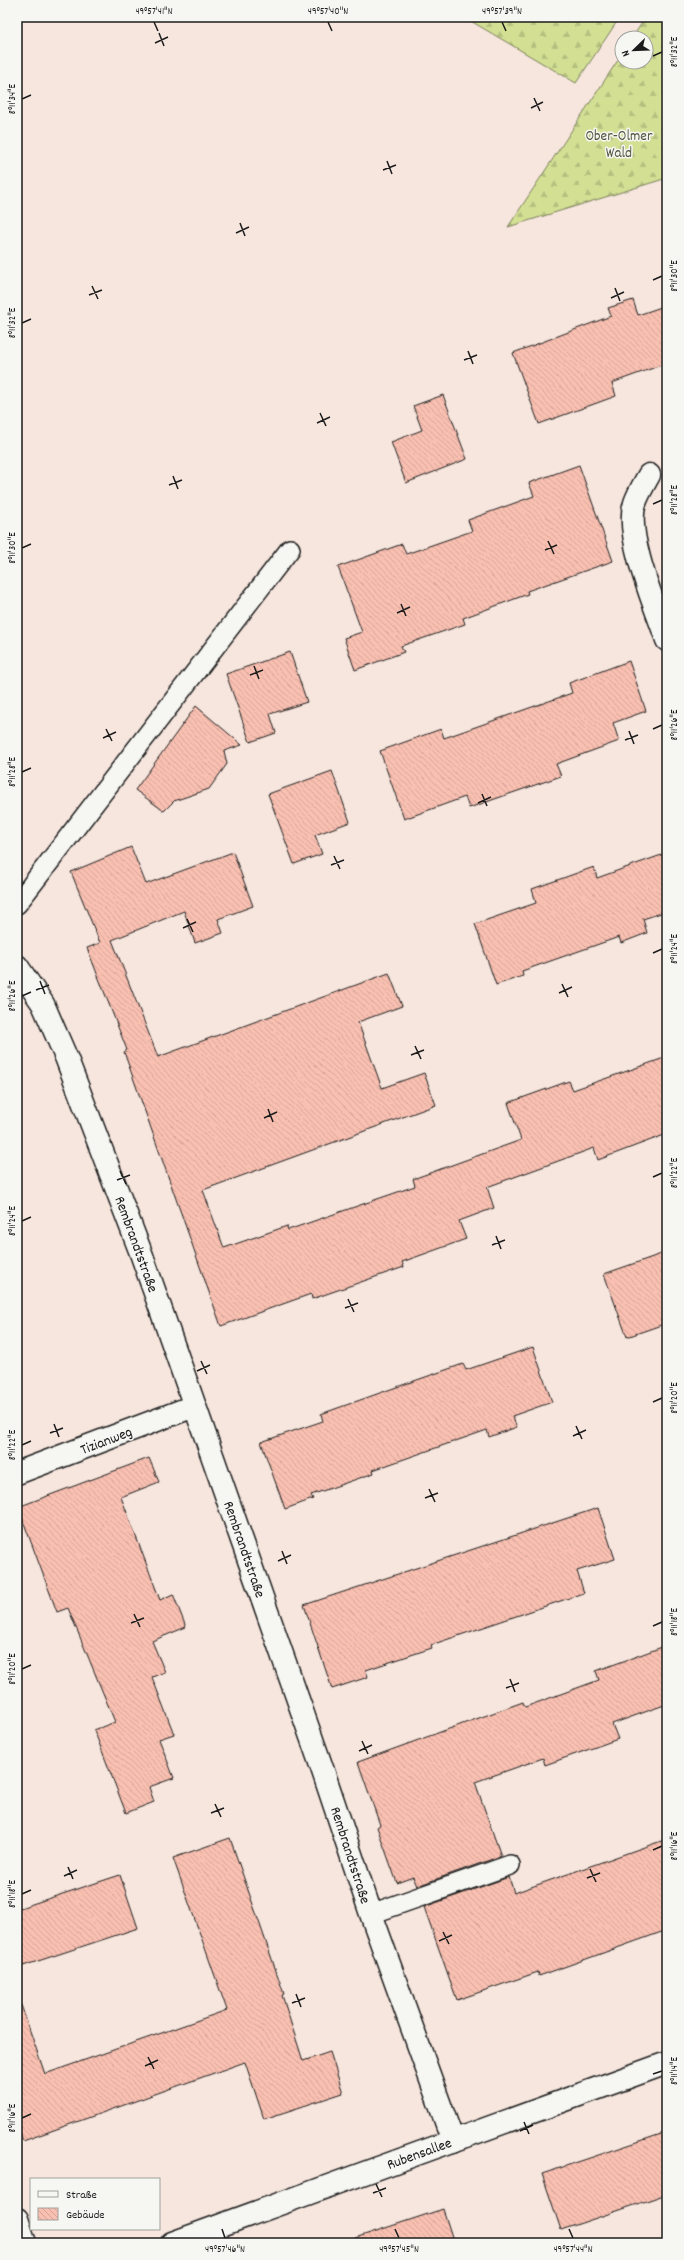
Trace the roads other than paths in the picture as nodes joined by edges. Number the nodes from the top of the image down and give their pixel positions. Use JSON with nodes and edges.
{"nodes":[{"id":1,"x":649,"y":475,"type":"dead end"},
{"id":2,"x":290,"y":549,"type":"dead end"},
{"id":3,"x":667,"y":640,"type":"edge"},
{"id":4,"x":17,"y":904,"type":"edge"},
{"id":5,"x":17,"y":966,"type":"edge"},
{"id":6,"x":194,"y":1406,"type":"junction"},
{"id":7,"x":17,"y":1473,"type":"edge"},
{"id":8,"x":510,"y":1865,"type":"dead end"},
{"id":9,"x":371,"y":1914,"type":"junction"},
{"id":10,"x":667,"y":2063,"type":"edge"},
{"id":11,"x":453,"y":2141,"type":"junction"},
{"id":12,"x":17,"y":2218,"type":"edge"},
{"id":13,"x":25,"y":2243,"type":"edge"},
{"id":14,"x":172,"y":2243,"type":"edge"}],
"edges":[{"from":1,"to":3,"type":"street"},
{"from":2,"to":4,"type":"lane"},
{"from":5,"to":6,"type":"street","name":"Rembrandtstraße"},
{"from":6,"to":7,"type":"street","name":"Tizianweg"},
{"from":6,"to":9,"type":"street","name":"Rembrandtstraße"},
{"from":8,"to":9,"type":"lane"},
{"from":9,"to":11,"type":"street","name":"Rembrandtstraße"},
{"from":10,"to":11,"type":"street","name":"Rubensallee"},
{"from":11,"to":14,"type":"street","name":"Rubensallee"},
{"from":12,"to":13,"type":"street"}]}
